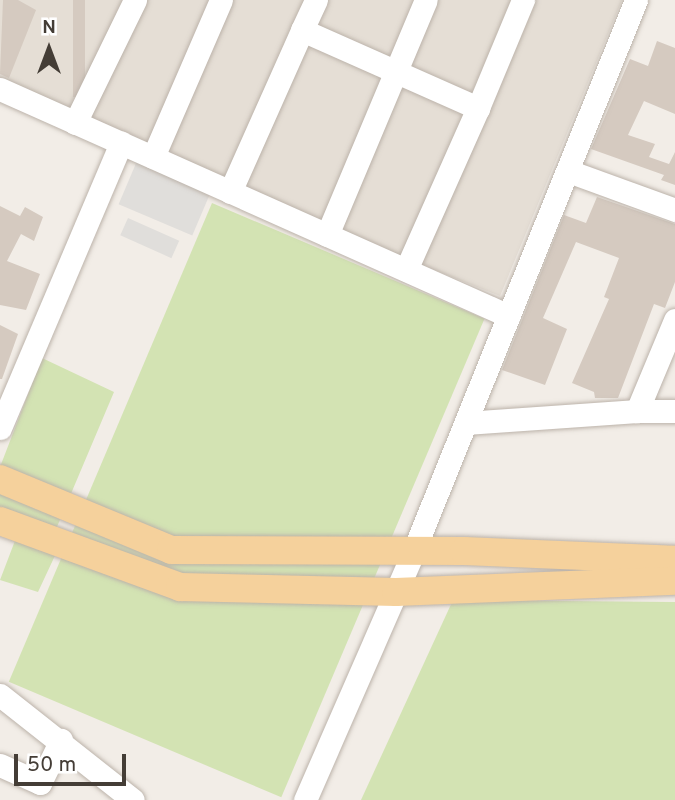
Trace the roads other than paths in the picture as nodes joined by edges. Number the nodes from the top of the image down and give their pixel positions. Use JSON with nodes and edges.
{"nodes":[{"id":1,"x":135,"y":0,"type":"edge"},
{"id":2,"x":221,"y":0,"type":"edge"},
{"id":3,"x":316,"y":0,"type":"edge"},
{"id":4,"x":426,"y":0,"type":"edge"},
{"id":5,"x":523,"y":0,"type":"edge"},
{"id":6,"x":636,"y":0,"type":"edge"},
{"id":7,"x":302,"y":30,"type":"junction"},
{"id":8,"x":395,"y":71,"type":"junction"},
{"id":9,"x":0,"y":89,"type":"edge"},
{"id":10,"x":478,"y":108,"type":"junction"},
{"id":11,"x":75,"y":123,"type":"junction"},
{"id":12,"x":121,"y":144,"type":"junction"},
{"id":13,"x":153,"y":158,"type":"junction"},
{"id":14,"x":568,"y":170,"type":"junction"},
{"id":15,"x":230,"y":192,"type":"junction"},
{"id":16,"x":675,"y":210,"type":"edge"},
{"id":17,"x":327,"y":235,"type":"junction"},
{"id":18,"x":406,"y":270,"type":"junction"},
{"id":19,"x":509,"y":316,"type":"junction"},
{"id":20,"x":675,"y":320,"type":"edge"},
{"id":21,"x":636,"y":411,"type":"junction"},
{"id":22,"x":675,"y":411,"type":"edge"},
{"id":23,"x":466,"y":423,"type":"junction"},
{"id":24,"x":0,"y":428,"type":"edge"},
{"id":25,"x":0,"y":479,"type":"edge"},
{"id":26,"x":0,"y":521,"type":"edge"},
{"id":27,"x":412,"y":555,"type":"junction"},
{"id":28,"x":675,"y":560,"type":"edge"},
{"id":29,"x":675,"y":581,"type":"edge"},
{"id":30,"x":396,"y":592,"type":"junction"},
{"id":31,"x":0,"y":695,"type":"edge"},
{"id":32,"x":61,"y":740,"type":"junction"},
{"id":33,"x":0,"y":765,"type":"edge"},
{"id":34,"x":37,"y":791,"type":"edge"},
{"id":35,"x":133,"y":800,"type":"edge"},
{"id":36,"x":305,"y":800,"type":"edge"}],
"edges":[{"from":1,"to":11,"type":"street"},
{"from":2,"to":13,"type":"street"},
{"from":3,"to":7,"type":"street"},
{"from":4,"to":8,"type":"street"},
{"from":5,"to":10,"type":"street"},
{"from":6,"to":14,"type":"street"},
{"from":7,"to":8,"type":"street"},
{"from":7,"to":15,"type":"street"},
{"from":8,"to":10,"type":"street"},
{"from":8,"to":17,"type":"street"},
{"from":9,"to":11,"type":"street"},
{"from":10,"to":18,"type":"street"},
{"from":11,"to":12,"type":"street"},
{"from":12,"to":13,"type":"street"},
{"from":12,"to":24,"type":"street"},
{"from":13,"to":15,"type":"street"},
{"from":14,"to":16,"type":"street"},
{"from":14,"to":19,"type":"street"},
{"from":15,"to":17,"type":"street"},
{"from":17,"to":18,"type":"street"},
{"from":18,"to":19,"type":"street"},
{"from":19,"to":23,"type":"street"},
{"from":20,"to":21,"type":"street"},
{"from":21,"to":22,"type":"street"},
{"from":21,"to":23,"type":"street"},
{"from":23,"to":27,"type":"street"},
{"from":25,"to":27,"type":"main road"},
{"from":26,"to":30,"type":"main road"},
{"from":27,"to":28,"type":"main road"},
{"from":27,"to":30,"type":"street"},
{"from":29,"to":30,"type":"main road"},
{"from":30,"to":36,"type":"street"},
{"from":31,"to":32,"type":"street"},
{"from":32,"to":34,"type":"street"},
{"from":32,"to":35,"type":"street"},
{"from":33,"to":34,"type":"street"}]}
